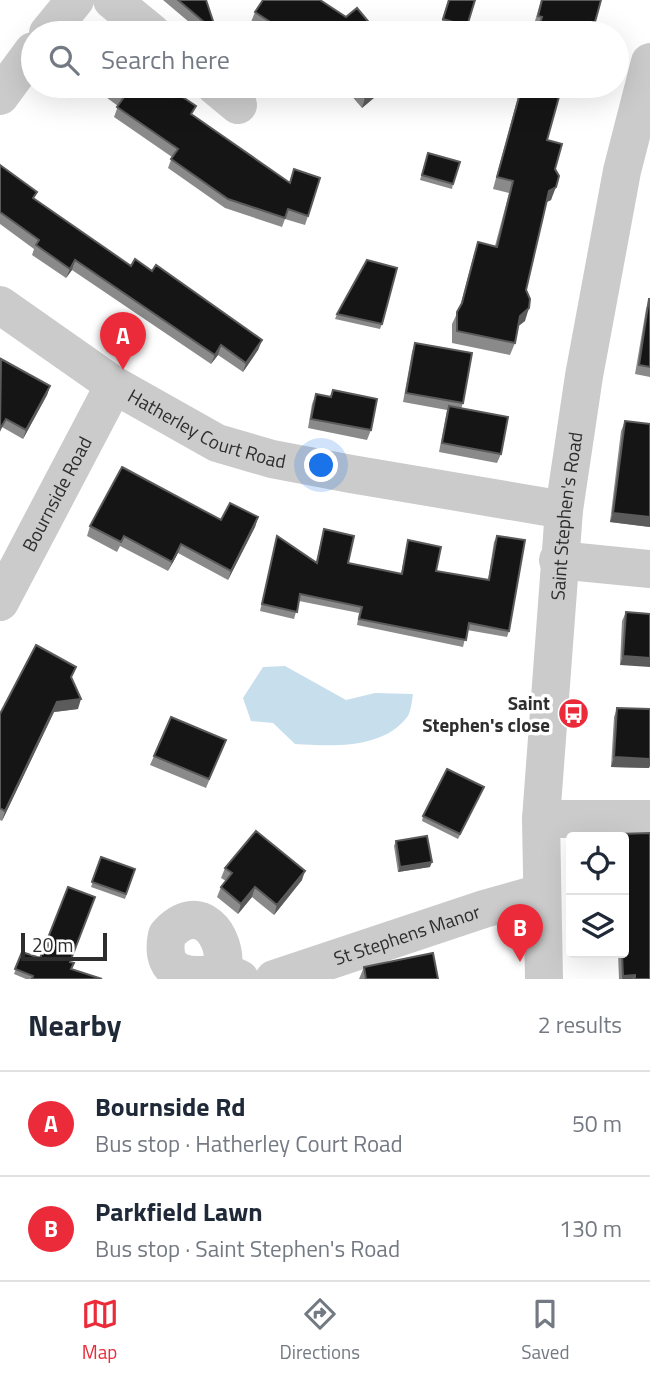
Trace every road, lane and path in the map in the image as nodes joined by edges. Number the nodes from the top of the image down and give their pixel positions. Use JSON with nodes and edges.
{"nodes":[{"id":1,"x":75,"y":0,"type":"edge"},
{"id":2,"x":112,"y":0,"type":"edge"},
{"id":3,"x":58,"y":21,"type":"edge"},
{"id":4,"x":137,"y":21,"type":"edge"},
{"id":5,"x":650,"y":62,"type":"edge"},
{"id":6,"x":21,"y":67,"type":"edge"},
{"id":7,"x":0,"y":96,"type":"edge"},
{"id":8,"x":0,"y":305,"type":"edge"},
{"id":9,"x":114,"y":385,"type":"junction"},
{"id":10,"x":564,"y":510,"type":"junction"},
{"id":11,"x":558,"y":560,"type":"junction"},
{"id":12,"x":650,"y":569,"type":"edge"},
{"id":13,"x":0,"y":602,"type":"edge"},
{"id":14,"x":541,"y":819,"type":"junction"},
{"id":15,"x":650,"y":819,"type":"edge"},
{"id":16,"x":541,"y":893,"type":"junction"},
{"id":17,"x":274,"y":979,"type":"edge"},
{"id":18,"x":544,"y":979,"type":"edge"}],
"edges":[{"from":1,"to":3,"type":"street"},
{"from":2,"to":4,"type":"street"},
{"from":5,"to":10,"type":"street","name":"Saint Stephen's Road"},
{"from":6,"to":7,"type":"street"},
{"from":8,"to":9,"type":"street","name":"Hatherley Court Road"},
{"from":9,"to":10,"type":"street","name":"Hatherley Court Road"},
{"from":9,"to":13,"type":"street","name":"Bournside Road"},
{"from":10,"to":11,"type":"street","name":"Saint Stephen's Road"},
{"from":11,"to":12,"type":"street"},
{"from":11,"to":14,"type":"street","name":"Saint Stephen's Road"},
{"from":14,"to":15,"type":"street"},
{"from":14,"to":16,"type":"street","name":"Saint Stephen's Road"},
{"from":16,"to":17,"type":"street","name":"St Stephens Manor"},
{"from":16,"to":18,"type":"street","name":"Saint Stephen's Road"}]}
